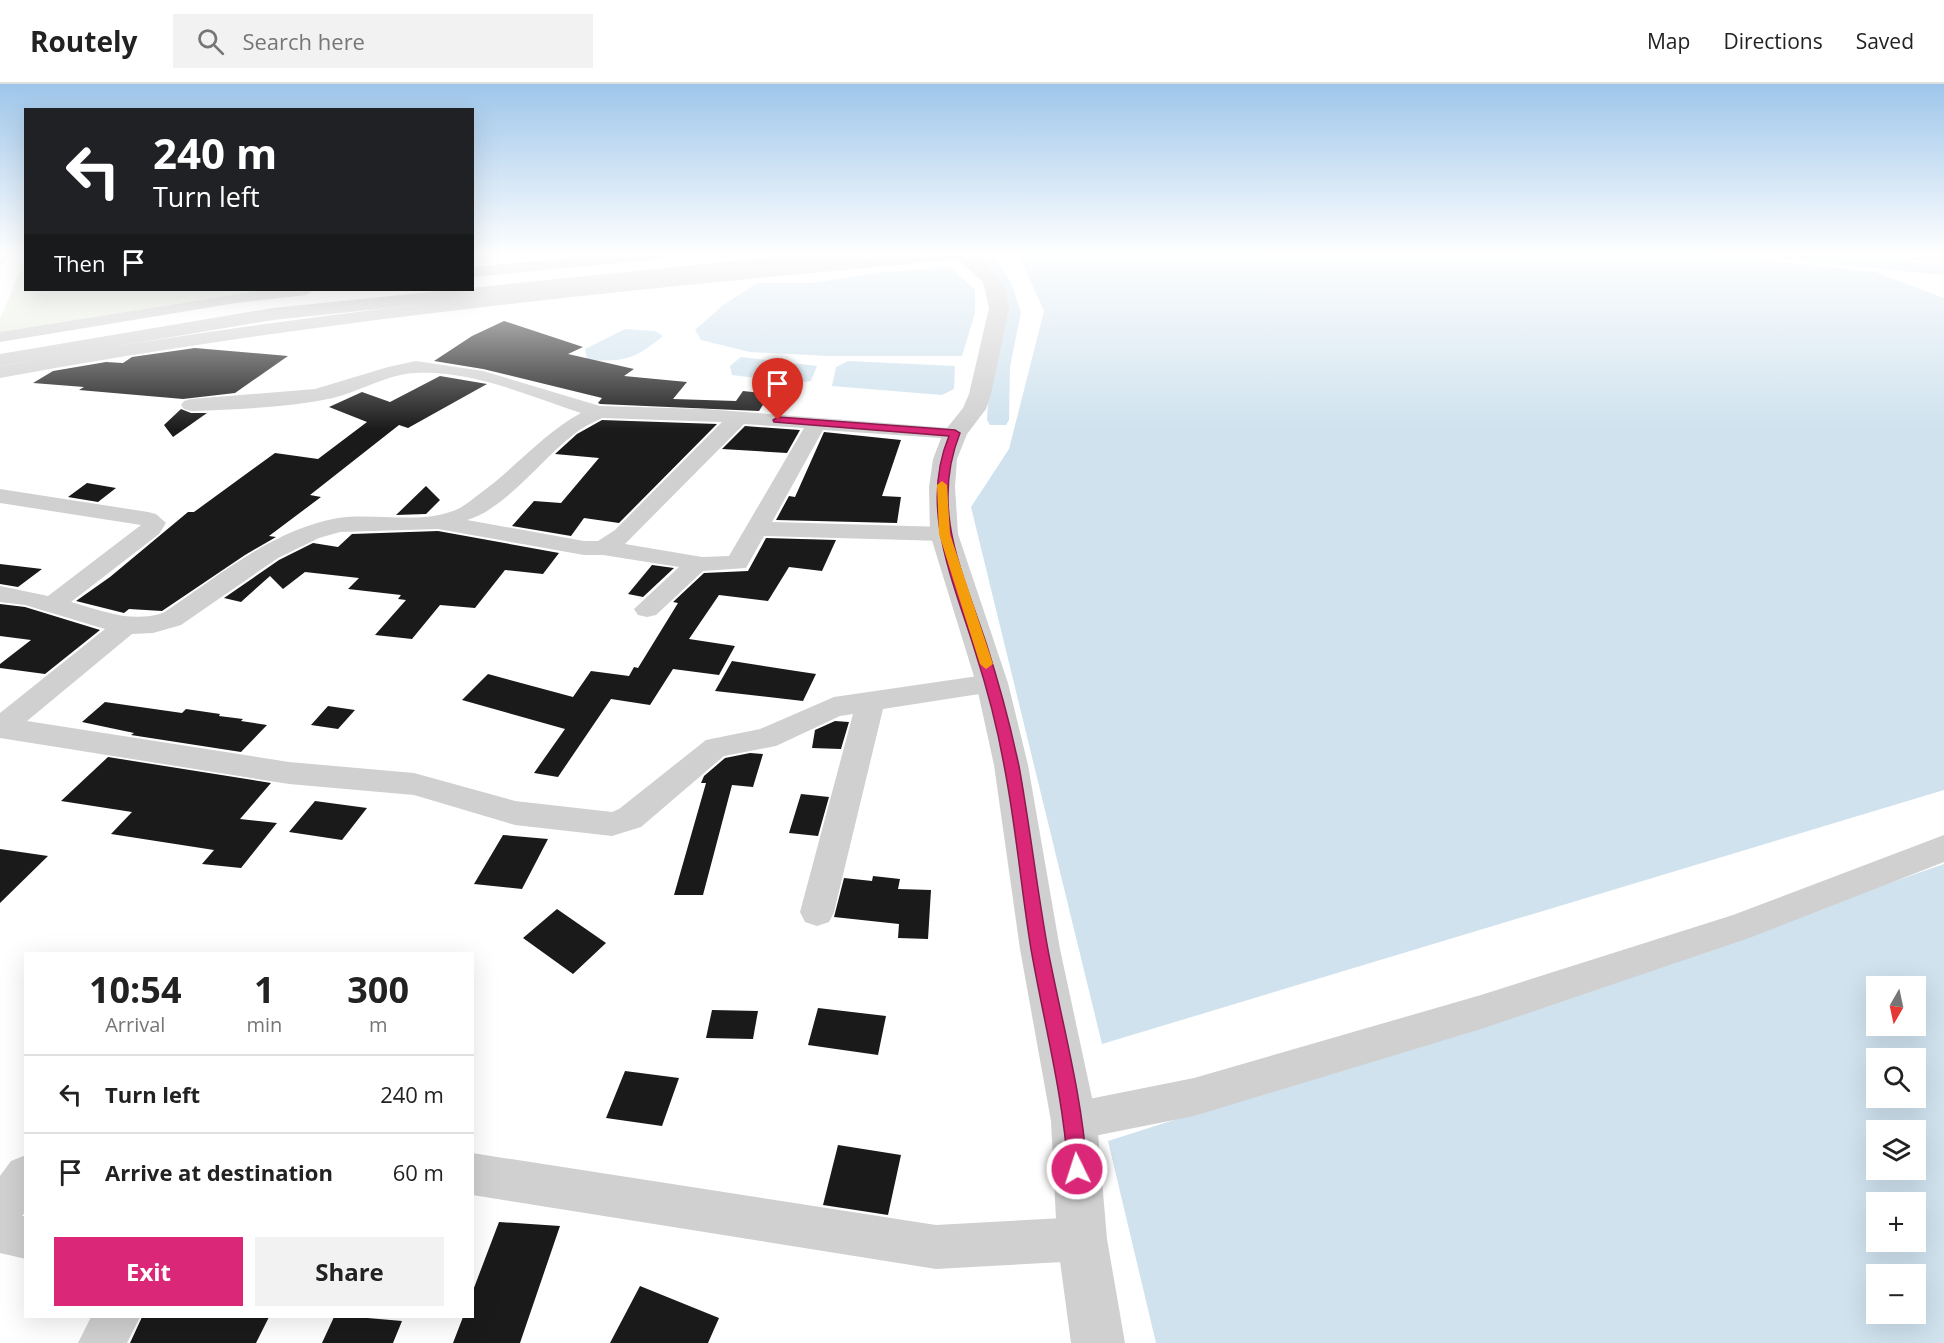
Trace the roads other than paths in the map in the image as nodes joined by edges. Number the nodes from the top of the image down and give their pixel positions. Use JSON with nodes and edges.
{"nodes":[{"id":1,"x":147,"y":313,"type":"edge"},
{"id":2,"x":194,"y":313,"type":"edge"},
{"id":3,"x":295,"y":313,"type":"edge"},
{"id":4,"x":368,"y":313,"type":"edge"},
{"id":5,"x":998,"y":313,"type":"edge"},
{"id":6,"x":0,"y":337,"type":"edge"},
{"id":7,"x":0,"y":350,"type":"edge"},
{"id":8,"x":0,"y":360,"type":"edge"},
{"id":9,"x":0,"y":372,"type":"edge"},
{"id":10,"x":191,"y":405,"type":"dead end"},
{"id":11,"x":598,"y":412,"type":"junction"},
{"id":12,"x":738,"y":418,"type":"junction"},
{"id":13,"x":817,"y":423,"type":"junction"},
{"id":14,"x":955,"y":433,"type":"junction"},
{"id":15,"x":0,"y":496,"type":"edge"},
{"id":16,"x":438,"y":522,"type":"junction"},
{"id":17,"x":756,"y":529,"type":"junction"},
{"id":18,"x":944,"y":534,"type":"junction"},
{"id":19,"x":603,"y":548,"type":"junction"},
{"id":20,"x":699,"y":563,"type":"junction"},
{"id":21,"x":0,"y":594,"type":"edge"},
{"id":22,"x":52,"y":605,"type":"junction"},
{"id":23,"x":647,"y":609,"type":"dead end"},
{"id":24,"x":125,"y":626,"type":"junction"},
{"id":25,"x":992,"y":683,"type":"junction"},
{"id":26,"x":870,"y":703,"type":"junction"},
{"id":27,"x":1,"y":728,"type":"edge"},
{"id":28,"x":1944,"y":848,"type":"edge"},
{"id":29,"x":817,"y":912,"type":"dead end"},
{"id":30,"x":1074,"y":1122,"type":"junction"},
{"id":31,"x":474,"y":1174,"type":"edge"},
{"id":32,"x":24,"y":1180,"type":"edge"},
{"id":33,"x":5,"y":1221,"type":"edge"},
{"id":34,"x":1082,"y":1239,"type":"junction"},
{"id":35,"x":116,"y":1318,"type":"edge"},
{"id":36,"x":100,"y":1343,"type":"edge"},
{"id":37,"x":1098,"y":1343,"type":"edge"}],
"edges":[{"from":1,"to":6,"type":"street"},
{"from":2,"to":7,"type":"street"},
{"from":3,"to":8,"type":"street"},
{"from":4,"to":9,"type":"street"},
{"from":5,"to":14,"type":"street"},
{"from":10,"to":11,"type":"street"},
{"from":11,"to":12,"type":"street"},
{"from":11,"to":16,"type":"street"},
{"from":12,"to":13,"type":"street"},
{"from":12,"to":19,"type":"street"},
{"from":13,"to":14,"type":"street"},
{"from":13,"to":17,"type":"street"},
{"from":14,"to":18,"type":"street"},
{"from":15,"to":22,"type":"street"},
{"from":16,"to":19,"type":"street"},
{"from":16,"to":24,"type":"street"},
{"from":17,"to":18,"type":"street"},
{"from":17,"to":20,"type":"street"},
{"from":18,"to":25,"type":"street"},
{"from":19,"to":20,"type":"street"},
{"from":20,"to":23,"type":"street"},
{"from":21,"to":22,"type":"street"},
{"from":22,"to":24,"type":"street"},
{"from":24,"to":27,"type":"street"},
{"from":25,"to":26,"type":"street"},
{"from":25,"to":30,"type":"street"},
{"from":26,"to":27,"type":"street"},
{"from":26,"to":29,"type":"street"},
{"from":28,"to":30,"type":"street"},
{"from":30,"to":34,"type":"street"},
{"from":31,"to":34,"type":"street"},
{"from":32,"to":33,"type":"street"},
{"from":34,"to":37,"type":"street"},
{"from":35,"to":36,"type":"street"}]}
